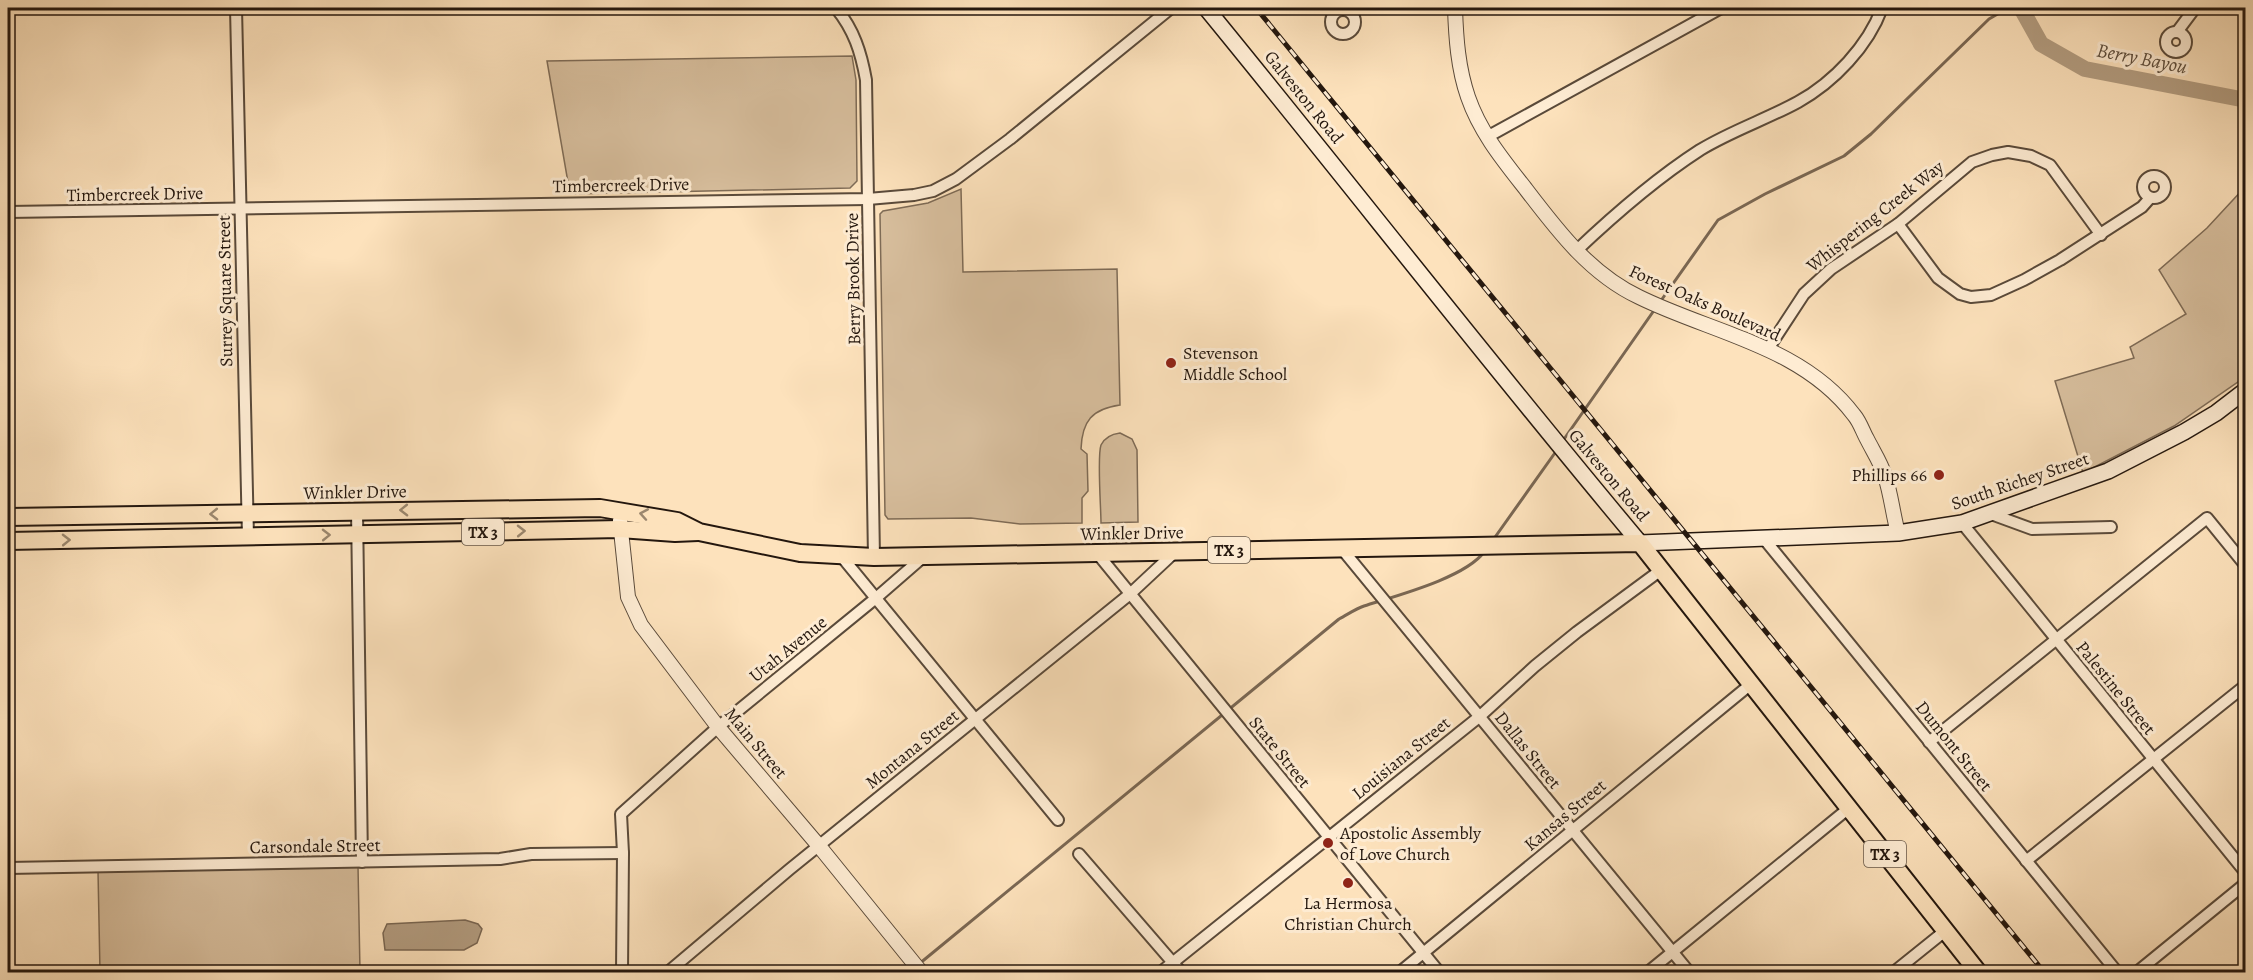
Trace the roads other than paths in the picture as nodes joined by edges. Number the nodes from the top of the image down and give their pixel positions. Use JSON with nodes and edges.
{"nodes":[{"id":1,"x":236,"y":8,"type":"edge"},
{"id":2,"x":836,"y":8,"type":"edge"},
{"id":3,"x":1171,"y":8,"type":"edge"},
{"id":4,"x":1206,"y":8,"type":"edge"},
{"id":5,"x":1455,"y":8,"type":"edge"},
{"id":6,"x":1721,"y":8,"type":"edge"},
{"id":7,"x":1882,"y":8,"type":"edge"},
{"id":8,"x":2195,"y":8,"type":"edge"},
{"id":9,"x":2177,"y":32,"type":"dead end"},
{"id":10,"x":1487,"y":137,"type":"junction"},
{"id":11,"x":868,"y":198,"type":"junction"},
{"id":12,"x":2150,"y":198,"type":"dead end"},
{"id":13,"x":240,"y":209,"type":"junction"},
{"id":14,"x":8,"y":212,"type":"edge"},
{"id":15,"x":1898,"y":224,"type":"junction"},
{"id":16,"x":2101,"y":235,"type":"junction"},
{"id":17,"x":1576,"y":251,"type":"junction"},
{"id":18,"x":1768,"y":350,"type":"junction"},
{"id":19,"x":2246,"y":390,"type":"edge"},
{"id":20,"x":620,"y":510,"type":"junction"},
{"id":21,"x":357,"y":511,"type":"junction"},
{"id":22,"x":247,"y":513,"type":"junction"},
{"id":23,"x":1991,"y":514,"type":"junction"},
{"id":24,"x":133,"y":515,"type":"junction"},
{"id":25,"x":8,"y":517,"type":"edge"},
{"id":26,"x":1962,"y":523,"type":"junction"},
{"id":27,"x":2110,"y":527,"type":"dead end"},
{"id":28,"x":620,"y":529,"type":"junction"},
{"id":29,"x":699,"y":532,"type":"junction"},
{"id":30,"x":1898,"y":533,"type":"junction"},
{"id":31,"x":357,"y":534,"type":"junction"},
{"id":32,"x":248,"y":537,"type":"junction"},
{"id":33,"x":134,"y":539,"type":"junction"},
{"id":34,"x":1765,"y":540,"type":"junction"},
{"id":35,"x":8,"y":541,"type":"edge"},
{"id":36,"x":1640,"y":543,"type":"junction"},
{"id":37,"x":1342,"y":549,"type":"junction"},
{"id":38,"x":1176,"y":551,"type":"junction"},
{"id":39,"x":1097,"y":553,"type":"junction"},
{"id":40,"x":842,"y":557,"type":"junction"},
{"id":41,"x":874,"y":557,"type":"junction"},
{"id":42,"x":922,"y":558,"type":"junction"},
{"id":43,"x":2246,"y":566,"type":"edge"},
{"id":44,"x":1661,"y":570,"type":"junction"},
{"id":45,"x":1130,"y":594,"type":"junction"},
{"id":46,"x":876,"y":598,"type":"junction"},
{"id":47,"x":2056,"y":640,"type":"junction"},
{"id":48,"x":1751,"y":684,"type":"junction"},
{"id":49,"x":2246,"y":685,"type":"edge"},
{"id":50,"x":1479,"y":717,"type":"junction"},
{"id":51,"x":975,"y":720,"type":"junction"},
{"id":52,"x":718,"y":727,"type":"junction"},
{"id":53,"x":1929,"y":742,"type":"junction"},
{"id":54,"x":2153,"y":759,"type":"junction"},
{"id":55,"x":1849,"y":808,"type":"junction"},
{"id":56,"x":1058,"y":820,"type":"dead end"},
{"id":57,"x":1572,"y":831,"type":"junction"},
{"id":58,"x":1329,"y":838,"type":"junction"},
{"id":59,"x":819,"y":846,"type":"junction"},
{"id":60,"x":623,"y":853,"type":"junction"},
{"id":61,"x":1079,"y":854,"type":"dead end"},
{"id":62,"x":2026,"y":861,"type":"junction"},
{"id":63,"x":362,"y":862,"type":"junction"},
{"id":64,"x":8,"y":868,"type":"edge"},
{"id":65,"x":2246,"y":873,"type":"edge"},
{"id":66,"x":2246,"y":884,"type":"edge"},
{"id":67,"x":1945,"y":931,"type":"junction"},
{"id":68,"x":1673,"y":953,"type":"junction"},
{"id":69,"x":1423,"y":954,"type":"junction"},
{"id":70,"x":1173,"y":963,"type":"junction"},
{"id":71,"x":622,"y":972,"type":"edge"},
{"id":72,"x":668,"y":972,"type":"edge"},
{"id":73,"x":921,"y":972,"type":"edge"},
{"id":74,"x":1161,"y":972,"type":"edge"},
{"id":75,"x":1181,"y":972,"type":"edge"},
{"id":76,"x":1400,"y":972,"type":"edge"},
{"id":77,"x":1439,"y":972,"type":"edge"},
{"id":78,"x":1648,"y":972,"type":"edge"},
{"id":79,"x":1689,"y":972,"type":"edge"},
{"id":80,"x":1894,"y":972,"type":"edge"},
{"id":81,"x":1978,"y":972,"type":"edge"},
{"id":82,"x":2117,"y":972,"type":"edge"},
{"id":83,"x":2137,"y":972,"type":"edge"}],
"edges":[{"from":1,"to":13,"type":"street","name":"Surrey Square Street"},
{"from":2,"to":11,"type":"street","name":"Berry Brook Drive"},
{"from":3,"to":11,"type":"street","name":"Timbercreek Drive"},
{"from":4,"to":36,"type":"main road","name":"Galveston Road"},
{"from":5,"to":10,"type":"street","name":"Forest Oaks Boulevard"},
{"from":6,"to":10,"type":"street"},
{"from":7,"to":17,"type":"street"},
{"from":8,"to":9,"type":"street"},
{"from":10,"to":17,"type":"street","name":"Forest Oaks Boulevard"},
{"from":11,"to":13,"type":"street","name":"Timbercreek Drive"},
{"from":11,"to":41,"type":"street","name":"Berry Brook Drive"},
{"from":12,"to":16,"type":"street"},
{"from":13,"to":14,"type":"street","name":"Timbercreek Drive"},
{"from":13,"to":22,"type":"street","name":"Surrey Square Street"},
{"from":15,"to":16,"type":"street"},
{"from":15,"to":16,"type":"street","name":"Whispering Creek Way"},
{"from":15,"to":18,"type":"street","name":"Whispering Creek Way"},
{"from":17,"to":18,"type":"street","name":"Forest Oaks Boulevard"},
{"from":18,"to":30,"type":"street","name":"Forest Oaks Boulevard"},
{"from":19,"to":23,"type":"main road","name":"South Richey Street"},
{"from":20,"to":21,"type":"main road","name":"Winkler Drive","number":"TX 3","one_way":true},
{"from":20,"to":28,"type":"street","name":"Main Street"},
{"from":29,"to":20,"type":"main road","name":"Winkler Drive","number":"TX 3","one_way":true},
{"from":21,"to":22,"type":"main road","name":"Winkler Drive","number":"TX 3"},
{"from":21,"to":31,"type":"street"},
{"from":22,"to":24,"type":"main road","name":"Winkler Drive","number":"TX 3","one_way":true},
{"from":22,"to":32,"type":"street","name":"Surrey Square Street"},
{"from":23,"to":26,"type":"main road","name":"South Richey Street"},
{"from":23,"to":27,"type":"street"},
{"from":24,"to":25,"type":"main road","name":"Winkler Drive","number":"TX 3"},
{"from":24,"to":33,"type":"main road"},
{"from":26,"to":30,"type":"main road","name":"South Richey Street"},
{"from":26,"to":47,"type":"street","name":"Palestine Street"},
{"from":28,"to":29,"type":"main road","name":"Winkler Drive","number":"TX 3"},
{"from":31,"to":28,"type":"main road","name":"Winkler Drive","number":"TX 3","one_way":true},
{"from":28,"to":52,"type":"street","name":"Main Street"},
{"from":29,"to":40,"type":"main road","name":"Winkler Drive","number":"TX 3"},
{"from":30,"to":34,"type":"main road","name":"South Richey Street"},
{"from":32,"to":31,"type":"main road","name":"Winkler Drive","number":"TX 3","one_way":true},
{"from":31,"to":63,"type":"street"},
{"from":32,"to":33,"type":"main road","name":"Winkler Drive","number":"TX 3"},
{"from":35,"to":33,"type":"main road","name":"Winkler Drive","number":"TX 3","one_way":true},
{"from":34,"to":36,"type":"main road","name":"South Richey Street"},
{"from":34,"to":53,"type":"street","name":"Dumont Street"},
{"from":36,"to":37,"type":"main road","name":"Winkler Drive","number":"TX 3"},
{"from":36,"to":44,"type":"main road","name":"Galveston Road","number":"TX 3"},
{"from":37,"to":38,"type":"main road","name":"Winkler Drive","number":"TX 3"},
{"from":37,"to":50,"type":"street","name":"Dallas Street"},
{"from":38,"to":39,"type":"main road","name":"Winkler Drive","number":"TX 3"},
{"from":38,"to":45,"type":"street","name":"Montana Street"},
{"from":39,"to":42,"type":"main road","name":"Winkler Drive","number":"TX 3"},
{"from":39,"to":45,"type":"street","name":"State Street"},
{"from":40,"to":41,"type":"main road","name":"Winkler Drive","number":"TX 3"},
{"from":40,"to":46,"type":"street"},
{"from":41,"to":42,"type":"main road","name":"Winkler Drive","number":"TX 3"},
{"from":42,"to":46,"type":"street","name":"Utah Avenue"},
{"from":43,"to":47,"type":"street"},
{"from":44,"to":48,"type":"main road","name":"Galveston Road","number":"TX 3"},
{"from":44,"to":50,"type":"street","name":"Louisiana Street"},
{"from":45,"to":51,"type":"street","name":"Montana Street"},
{"from":45,"to":58,"type":"street","name":"State Street"},
{"from":46,"to":51,"type":"street"},
{"from":46,"to":52,"type":"street","name":"Utah Avenue"},
{"from":47,"to":53,"type":"street"},
{"from":47,"to":54,"type":"street","name":"Palestine Street"},
{"from":48,"to":55,"type":"main road","name":"Galveston Road","number":"TX 3"},
{"from":48,"to":57,"type":"street","name":"Kansas Street"},
{"from":49,"to":54,"type":"street"},
{"from":50,"to":57,"type":"street","name":"Dallas Street"},
{"from":50,"to":58,"type":"street","name":"Louisiana Street"},
{"from":51,"to":56,"type":"street"},
{"from":51,"to":59,"type":"street","name":"Montana Street"},
{"from":52,"to":59,"type":"street","name":"Main Street"},
{"from":52,"to":60,"type":"street","name":"Utah Avenue"},
{"from":53,"to":62,"type":"street","name":"Dumont Street"},
{"from":54,"to":62,"type":"street"},
{"from":54,"to":65,"type":"street","name":"Palestine Street"},
{"from":55,"to":67,"type":"main road","name":"Galveston Road","number":"TX 3"},
{"from":55,"to":68,"type":"street"},
{"from":57,"to":68,"type":"street","name":"Dallas Street"},
{"from":57,"to":69,"type":"street","name":"Kansas Street"},
{"from":58,"to":69,"type":"street","name":"State Street"},
{"from":58,"to":70,"type":"street","name":"Louisiana Street"},
{"from":59,"to":72,"type":"street","name":"Montana Street"},
{"from":59,"to":73,"type":"street","name":"Main Street"},
{"from":60,"to":63,"type":"street","name":"Carsondale Street"},
{"from":60,"to":71,"type":"street"},
{"from":61,"to":70,"type":"street"},
{"from":62,"to":82,"type":"street","name":"Dumont Street"},
{"from":63,"to":64,"type":"street","name":"Carsondale Street"},
{"from":66,"to":83,"type":"street"},
{"from":67,"to":80,"type":"street"},
{"from":67,"to":81,"type":"main road","name":"Galveston Road","number":"TX 3"},
{"from":68,"to":78,"type":"street"},
{"from":68,"to":79,"type":"street","name":"Dallas Street"},
{"from":69,"to":76,"type":"street","name":"Kansas Street"},
{"from":69,"to":77,"type":"street","name":"State Street"},
{"from":70,"to":74,"type":"street","name":"Louisiana Street"},
{"from":70,"to":75,"type":"street"}]}
